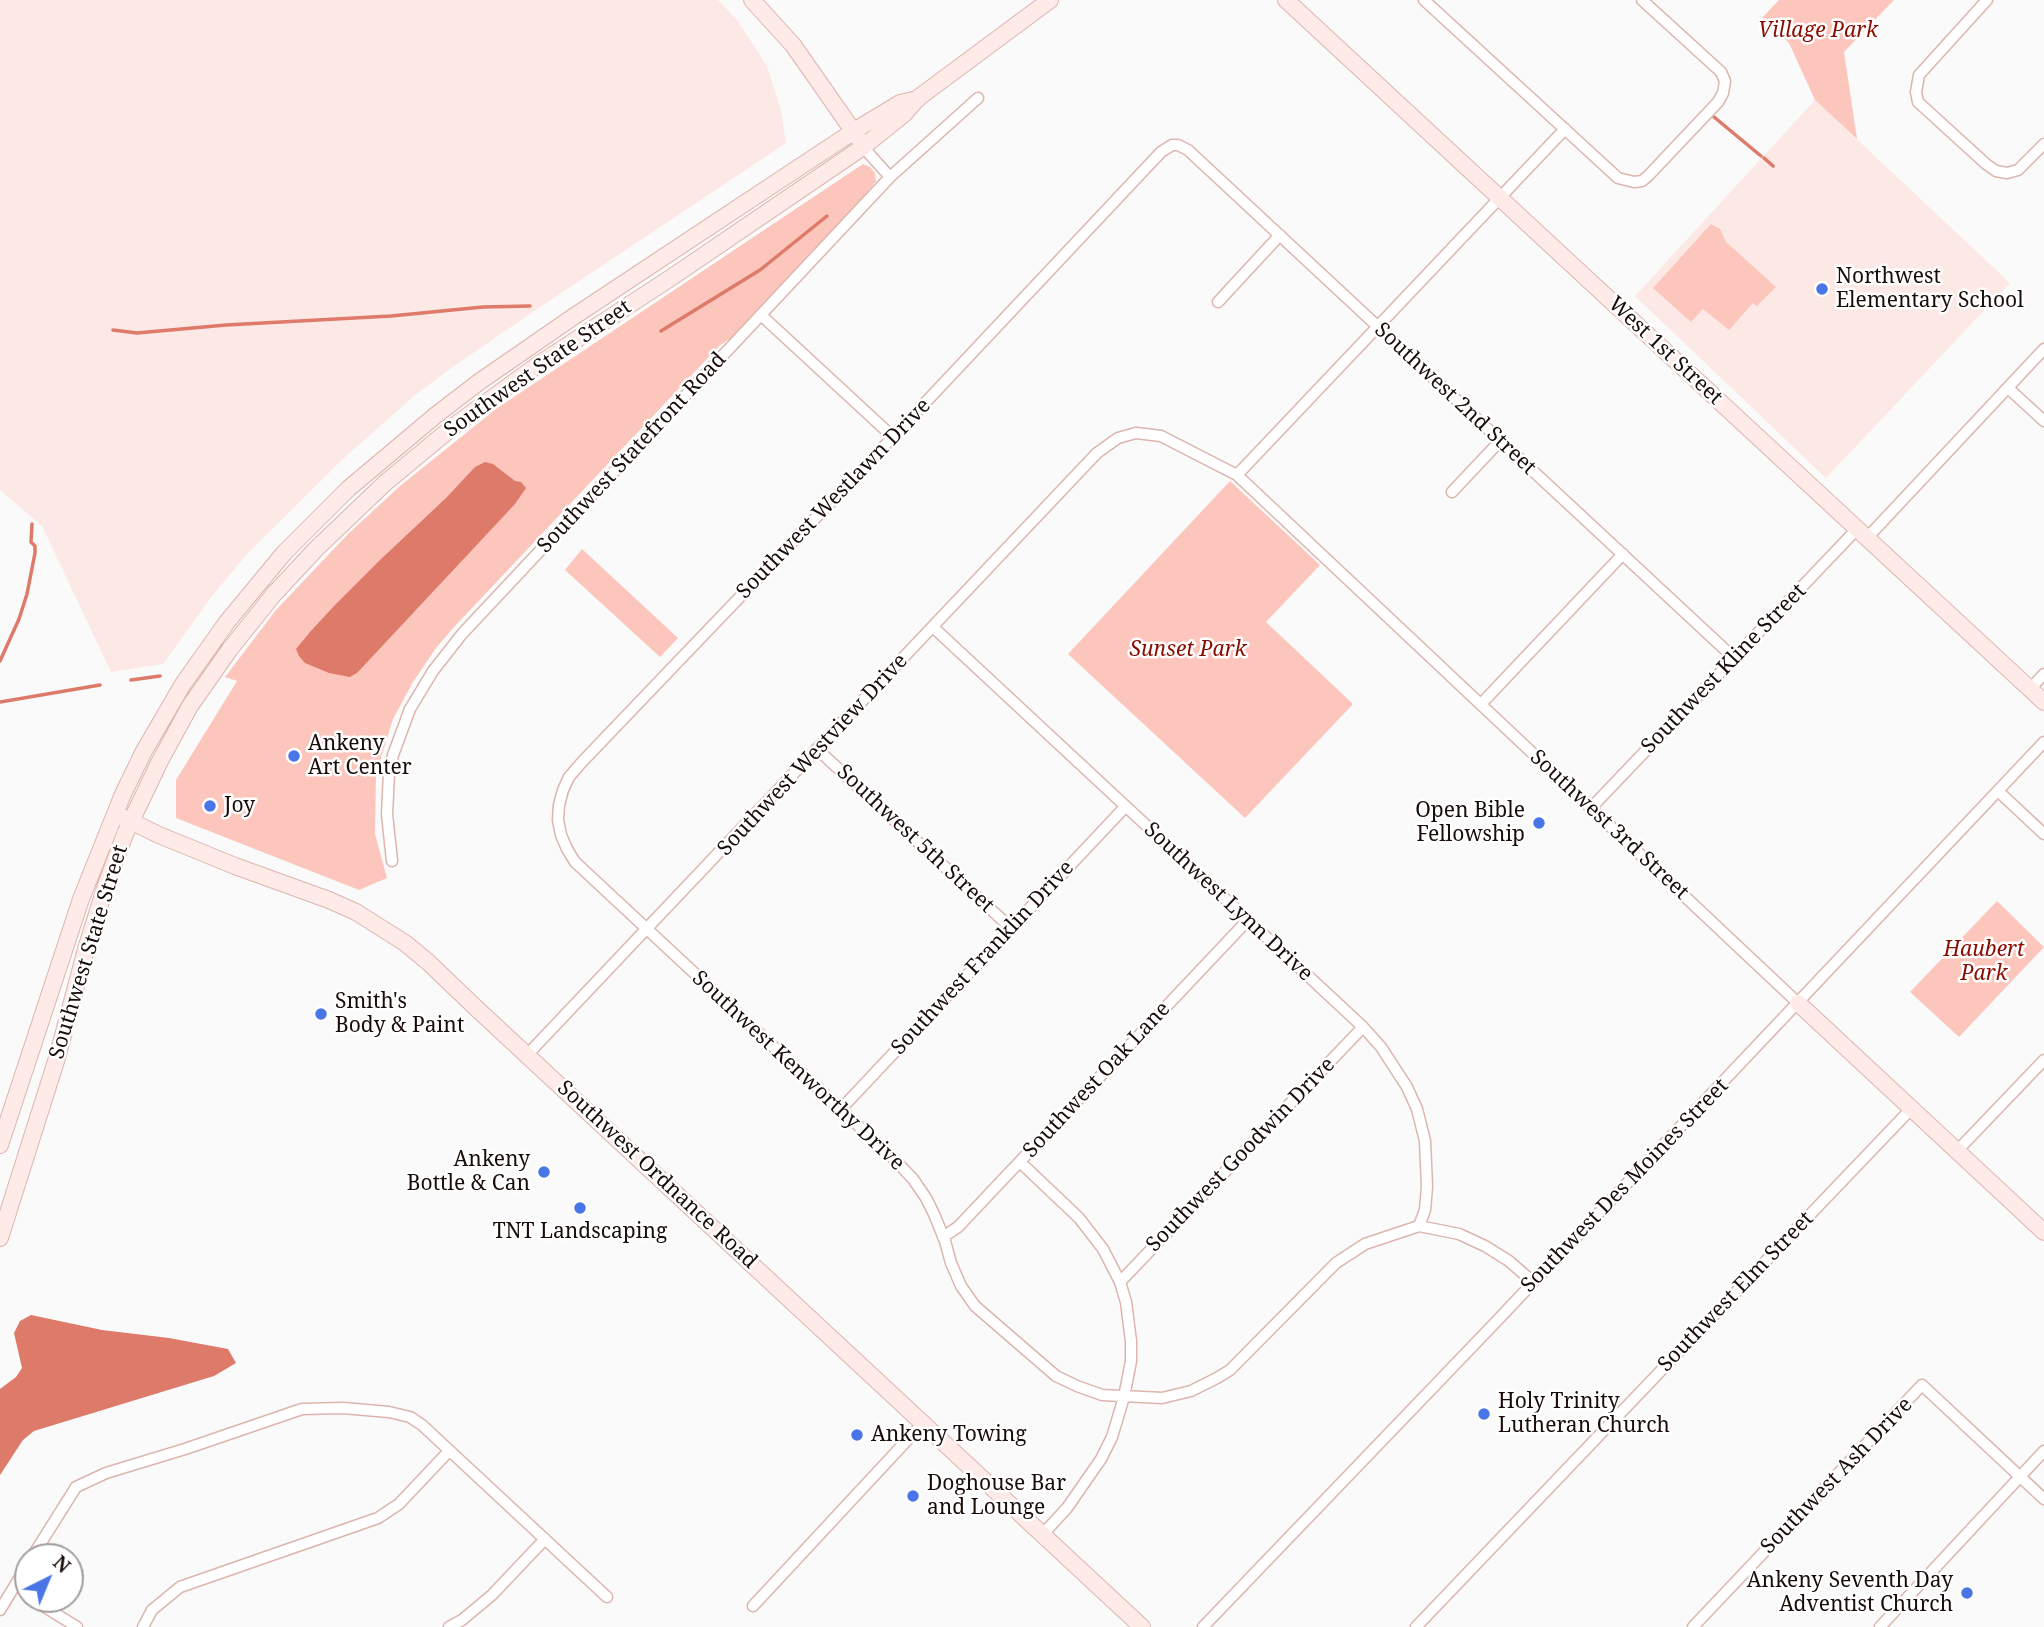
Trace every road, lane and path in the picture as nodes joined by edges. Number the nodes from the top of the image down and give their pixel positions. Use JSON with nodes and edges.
{"nodes":[{"id":1,"x":752,"y":0,"type":"edge"},
{"id":2,"x":1050,"y":0,"type":"edge"},
{"id":3,"x":1286,"y":0,"type":"edge"},
{"id":4,"x":1424,"y":0,"type":"edge"},
{"id":5,"x":1642,"y":0,"type":"edge"},
{"id":6,"x":1987,"y":0,"type":"edge"},
{"id":7,"x":978,"y":98,"type":"dead end"},
{"id":8,"x":918,"y":99,"type":"junction"},
{"id":9,"x":1565,"y":129,"type":"junction"},
{"id":10,"x":854,"y":131,"type":"junction"},
{"id":11,"x":2044,"y":144,"type":"edge"},
{"id":12,"x":1172,"y":145,"type":"joint"},
{"id":13,"x":863,"y":147,"type":"junction"},
{"id":14,"x":890,"y":177,"type":"junction"},
{"id":15,"x":1500,"y":197,"type":"junction"},
{"id":16,"x":1280,"y":234,"type":"junction"},
{"id":17,"x":1217,"y":302,"type":"dead end"},
{"id":18,"x":761,"y":315,"type":"junction"},
{"id":19,"x":1378,"y":327,"type":"junction"},
{"id":20,"x":2044,"y":349,"type":"edge"},
{"id":21,"x":2008,"y":388,"type":"junction"},
{"id":22,"x":2044,"y":421,"type":"edge"},
{"id":23,"x":1161,"y":436,"type":"joint"},
{"id":24,"x":893,"y":437,"type":"junction"},
{"id":25,"x":1500,"y":441,"type":"junction"},
{"id":26,"x":1237,"y":475,"type":"junction"},
{"id":27,"x":1452,"y":492,"type":"dead end"},
{"id":28,"x":1862,"y":533,"type":"junction"},
{"id":29,"x":1623,"y":554,"type":"junction"},
{"id":30,"x":934,"y":628,"type":"junction"},
{"id":31,"x":1734,"y":658,"type":"junction"},
{"id":32,"x":2044,"y":674,"type":"edge"},
{"id":33,"x":2030,"y":689,"type":"junction"},
{"id":34,"x":2044,"y":702,"type":"edge"},
{"id":35,"x":1480,"y":704,"type":"junction"},
{"id":36,"x":2044,"y":742,"type":"edge"},
{"id":37,"x":818,"y":750,"type":"junction"},
{"id":38,"x":1998,"y":792,"type":"junction"},
{"id":39,"x":1125,"y":807,"type":"junction"},
{"id":40,"x":1591,"y":808,"type":"junction"},
{"id":41,"x":114,"y":813,"type":"junction"},
{"id":42,"x":131,"y":821,"type":"junction"},
{"id":43,"x":2044,"y":834,"type":"edge"},
{"id":44,"x":392,"y":861,"type":"dead end"},
{"id":45,"x":586,"y":873,"type":"joint"},
{"id":46,"x":1248,"y":921,"type":"junction"},
{"id":47,"x":648,"y":929,"type":"junction"},
{"id":48,"x":1011,"y":929,"type":"junction"},
{"id":49,"x":1798,"y":1003,"type":"junction"},
{"id":50,"x":1363,"y":1027,"type":"junction"},
{"id":51,"x":527,"y":1055,"type":"junction"},
{"id":52,"x":2044,"y":1060,"type":"edge"},
{"id":53,"x":841,"y":1109,"type":"junction"},
{"id":54,"x":1911,"y":1109,"type":"junction"},
{"id":55,"x":0,"y":1145,"type":"edge"},
{"id":56,"x":1957,"y":1151,"type":"junction"},
{"id":57,"x":1020,"y":1162,"type":"junction"},
{"id":58,"x":1419,"y":1226,"type":"junction"},
{"id":59,"x":2044,"y":1232,"type":"edge"},
{"id":60,"x":943,"y":1237,"type":"junction"},
{"id":61,"x":0,"y":1238,"type":"edge"},
{"id":62,"x":1119,"y":1282,"type":"junction"},
{"id":63,"x":1533,"y":1282,"type":"junction"},
{"id":64,"x":1124,"y":1397,"type":"junction"},
{"id":65,"x":924,"y":1422,"type":"junction"},
{"id":66,"x":449,"y":1451,"type":"junction"},
{"id":67,"x":2044,"y":1451,"type":"edge"},
{"id":68,"x":2020,"y":1476,"type":"junction"},
{"id":69,"x":2044,"y":1499,"type":"edge"},
{"id":70,"x":1043,"y":1534,"type":"junction"},
{"id":71,"x":545,"y":1539,"type":"junction"},
{"id":72,"x":42,"y":1543,"type":"edge"},
{"id":73,"x":14,"y":1588,"type":"edge"},
{"id":74,"x":607,"y":1597,"type":"dead end"},
{"id":75,"x":753,"y":1606,"type":"dead end"},
{"id":76,"x":0,"y":1610,"type":"edge"},
{"id":77,"x":54,"y":1613,"type":"edge"},
{"id":78,"x":1888,"y":1618,"type":"junction"},
{"id":79,"x":77,"y":1627,"type":"edge"},
{"id":80,"x":143,"y":1627,"type":"edge"},
{"id":81,"x":449,"y":1627,"type":"edge"},
{"id":82,"x":1142,"y":1627,"type":"edge"},
{"id":83,"x":1203,"y":1627,"type":"edge"},
{"id":84,"x":1416,"y":1627,"type":"edge"},
{"id":85,"x":1693,"y":1627,"type":"edge"},
{"id":86,"x":1880,"y":1627,"type":"edge"},
{"id":87,"x":1898,"y":1627,"type":"edge"}],
"edges":[{"from":1,"to":10,"type":"main road"},
{"from":2,"to":8,"type":"main road","name":"Southwest State Street"},
{"from":3,"to":15,"type":"main road","name":"West 1st Street"},
{"from":4,"to":9,"type":"street"},
{"from":5,"to":9,"type":"street"},
{"from":6,"to":11,"type":"street"},
{"from":7,"to":14,"type":"street","name":"Southwest Statefront Road"},
{"from":8,"to":10,"type":"main road","name":"Southwest State Street"},
{"from":8,"to":13,"type":"main road","name":"Southwest State Street"},
{"from":9,"to":15,"type":"street"},
{"from":10,"to":13,"type":"main road"},
{"from":10,"to":41,"type":"main road","name":"Southwest State Street"},
{"from":12,"to":16,"type":"street","name":"Southwest 2nd Street"},
{"from":12,"to":24,"type":"street","name":"Southwest Westlawn Drive"},
{"from":13,"to":14,"type":"street"},
{"from":13,"to":42,"type":"main road","name":"Southwest State Street"},
{"from":14,"to":18,"type":"street","name":"Southwest Statefront Road"},
{"from":15,"to":19,"type":"street"},
{"from":15,"to":28,"type":"main road","name":"West 1st Street"},
{"from":16,"to":17,"type":"street"},
{"from":16,"to":19,"type":"street","name":"Southwest 2nd Street"},
{"from":18,"to":24,"type":"street"},
{"from":18,"to":44,"type":"street","name":"Southwest Statefront Road"},
{"from":19,"to":25,"type":"street","name":"Southwest 2nd Street"},
{"from":19,"to":26,"type":"street"},
{"from":20,"to":21,"type":"street","name":"Southwest Kline Street"},
{"from":21,"to":22,"type":"street"},
{"from":21,"to":28,"type":"street","name":"Southwest Kline Street"},
{"from":23,"to":26,"type":"street","name":"Southwest 3rd Street"},
{"from":23,"to":30,"type":"street","name":"Southwest Westview Drive"},
{"from":24,"to":45,"type":"street","name":"Southwest Westlawn Drive"},
{"from":25,"to":27,"type":"street"},
{"from":25,"to":29,"type":"street","name":"Southwest 2nd Street"},
{"from":26,"to":35,"type":"street","name":"Southwest 3rd Street"},
{"from":28,"to":31,"type":"street","name":"Southwest Kline Street"},
{"from":28,"to":33,"type":"main road","name":"West 1st Street"},
{"from":29,"to":31,"type":"street","name":"Southwest 2nd Street"},
{"from":29,"to":35,"type":"street"},
{"from":30,"to":37,"type":"street","name":"Southwest Westview Drive"},
{"from":30,"to":39,"type":"street","name":"Southwest Lynn Drive"},
{"from":31,"to":40,"type":"street","name":"Southwest Kline Street"},
{"from":32,"to":33,"type":"street"},
{"from":33,"to":34,"type":"main road","name":"West 1st Street"},
{"from":35,"to":40,"type":"street","name":"Southwest 3rd Street"},
{"from":36,"to":38,"type":"street","name":"Southwest Des Moines Street"},
{"from":37,"to":47,"type":"street","name":"Southwest Westview Drive"},
{"from":37,"to":48,"type":"street","name":"Southwest 5th Street"},
{"from":38,"to":43,"type":"street"},
{"from":38,"to":49,"type":"street","name":"Southwest Des Moines Street"},
{"from":39,"to":46,"type":"street","name":"Southwest Lynn Drive"},
{"from":39,"to":48,"type":"street","name":"Southwest Franklin Drive"},
{"from":40,"to":49,"type":"street","name":"Southwest 3rd Street"},
{"from":41,"to":42,"type":"main road","name":"Southwest Ordnance Road"},
{"from":41,"to":55,"type":"main road","name":"Southwest State Street"},
{"from":42,"to":51,"type":"main road","name":"Southwest Ordnance Road"},
{"from":42,"to":61,"type":"main road","name":"Southwest State Street"},
{"from":45,"to":47,"type":"street","name":"Southwest Kenworthy Drive"},
{"from":46,"to":50,"type":"street","name":"Southwest Lynn Drive"},
{"from":46,"to":57,"type":"street","name":"Southwest Oak Lane"},
{"from":47,"to":51,"type":"street","name":"Southwest Westview Drive"},
{"from":47,"to":53,"type":"street","name":"Southwest Kenworthy Drive"},
{"from":48,"to":53,"type":"street","name":"Southwest Franklin Drive"},
{"from":49,"to":54,"type":"main road","name":"Southwest 3rd Street"},
{"from":49,"to":63,"type":"street","name":"Southwest Des Moines Street"},
{"from":50,"to":58,"type":"street","name":"Southwest Lynn Drive"},
{"from":50,"to":62,"type":"street","name":"Southwest Goodwin Drive"},
{"from":51,"to":65,"type":"main road","name":"Southwest Ordnance Road"},
{"from":52,"to":56,"type":"street"},
{"from":53,"to":60,"type":"street","name":"Southwest Kenworthy Drive"},
{"from":54,"to":56,"type":"main road","name":"Southwest 3rd Street"},
{"from":54,"to":84,"type":"street","name":"Southwest Elm Street"},
{"from":56,"to":59,"type":"main road","name":"Southwest 3rd Street"},
{"from":57,"to":60,"type":"street","name":"Southwest Oak Lane"},
{"from":57,"to":62,"type":"street"},
{"from":58,"to":63,"type":"street","name":"Southwest Kenworthy Drive"},
{"from":58,"to":64,"type":"street","name":"Southwest Kenworthy Drive"},
{"from":60,"to":64,"type":"street","name":"Southwest Kenworthy Drive"},
{"from":62,"to":64,"type":"street"},
{"from":63,"to":83,"type":"street","name":"Southwest Des Moines Street"},
{"from":64,"to":70,"type":"street"},
{"from":65,"to":70,"type":"main road","name":"Southwest Ordnance Road"},
{"from":65,"to":75,"type":"street"},
{"from":66,"to":71,"type":"street"},
{"from":66,"to":72,"type":"street"},
{"from":66,"to":80,"type":"street"},
{"from":67,"to":68,"type":"street"},
{"from":68,"to":69,"type":"street"},
{"from":68,"to":78,"type":"street"},
{"from":68,"to":85,"type":"street","name":"Southwest Ash Drive"},
{"from":70,"to":82,"type":"main road","name":"Southwest Ordnance Road"},
{"from":71,"to":74,"type":"street"},
{"from":71,"to":81,"type":"street"},
{"from":73,"to":76,"type":"street"},
{"from":77,"to":79,"type":"street"},
{"from":78,"to":86,"type":"street"},
{"from":78,"to":87,"type":"street"}]}
